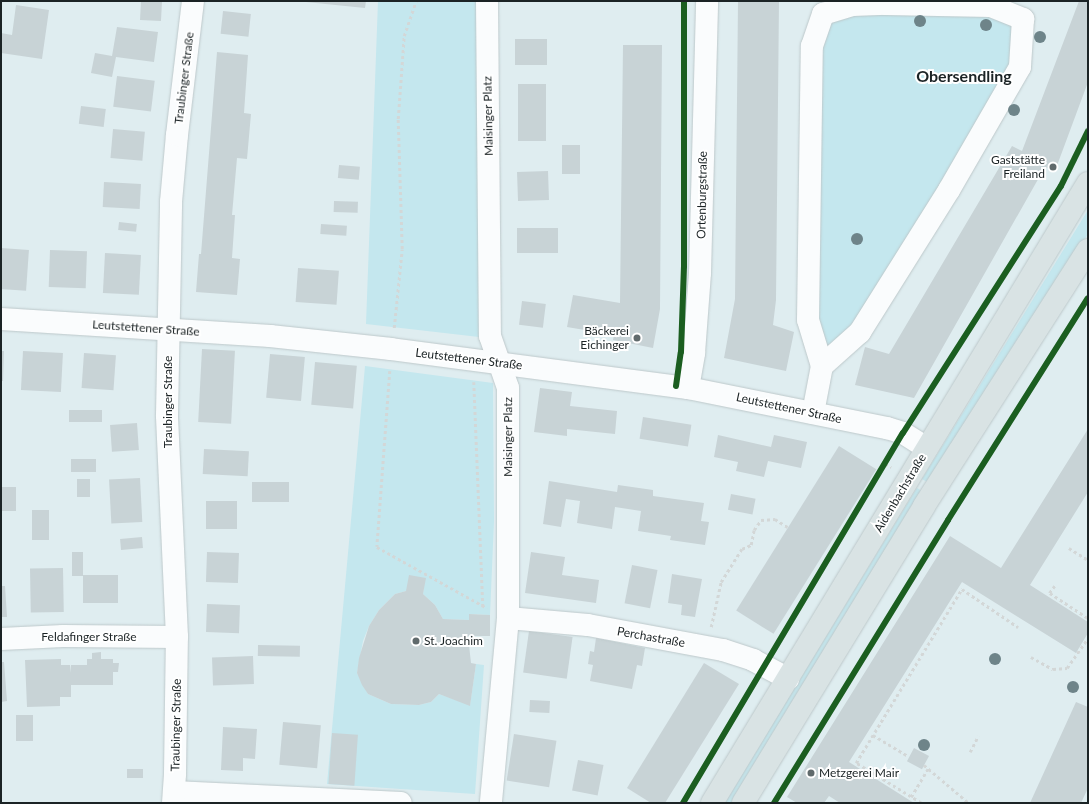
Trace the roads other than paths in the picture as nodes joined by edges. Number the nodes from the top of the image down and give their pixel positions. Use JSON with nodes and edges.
{"nodes":[{"id":1,"x":193,"y":1,"type":"edge"},
{"id":2,"x":487,"y":1,"type":"edge"},
{"id":3,"x":707,"y":1,"type":"edge"},
{"id":4,"x":1088,"y":184,"type":"edge"},
{"id":5,"x":1088,"y":250,"type":"edge"},
{"id":6,"x":1,"y":319,"type":"edge"},
{"id":7,"x":169,"y":329,"type":"junction"},
{"id":8,"x":499,"y":363,"type":"junction"},
{"id":9,"x":822,"y":366,"type":"junction"},
{"id":10,"x":688,"y":388,"type":"junction"},
{"id":11,"x":813,"y":413,"type":"junction"},
{"id":12,"x":927,"y":448,"type":"junction"},
{"id":13,"x":508,"y":618,"type":"junction"},
{"id":14,"x":177,"y":637,"type":"junction"},
{"id":15,"x":1,"y":639,"type":"edge"},
{"id":16,"x":788,"y":679,"type":"junction"},
{"id":17,"x":174,"y":797,"type":"edge"},
{"id":18,"x":401,"y":803,"type":"edge"},
{"id":19,"x":491,"y":803,"type":"edge"},
{"id":20,"x":712,"y":803,"type":"edge"},
{"id":21,"x":743,"y":803,"type":"edge"}],
"edges":[{"from":1,"to":7,"type":"street","name":"Traubinger Straße"},
{"from":2,"to":8,"type":"street","name":"Maisinger Platz"},
{"from":3,"to":10,"type":"street","name":"Ortenburgstraße"},
{"from":4,"to":12,"type":"main road","name":"Aidenbachstraße"},
{"from":5,"to":21,"type":"main road"},
{"from":6,"to":7,"type":"street","name":"Leutstettener Straße"},
{"from":7,"to":8,"type":"street","name":"Leutstettener Straße"},
{"from":7,"to":14,"type":"street","name":"Traubinger Straße"},
{"from":8,"to":10,"type":"street","name":"Leutstettener Straße"},
{"from":8,"to":13,"type":"street","name":"Maisinger Platz"},
{"from":9,"to":9,"type":"street"},
{"from":9,"to":11,"type":"street"},
{"from":10,"to":11,"type":"street","name":"Leutstettener Straße"},
{"from":11,"to":12,"type":"street","name":"Leutstettener Straße"},
{"from":12,"to":16,"type":"main road","name":"Aidenbachstraße"},
{"from":13,"to":16,"type":"street","name":"Perchastraße"},
{"from":13,"to":19,"type":"street","name":"Maisinger Platz"},
{"from":14,"to":15,"type":"street","name":"Feldafinger Straße"},
{"from":14,"to":17,"type":"street","name":"Traubinger Straße"},
{"from":16,"to":20,"type":"main road","name":"Aidenbachstraße"},
{"from":17,"to":18,"type":"street"}]}
